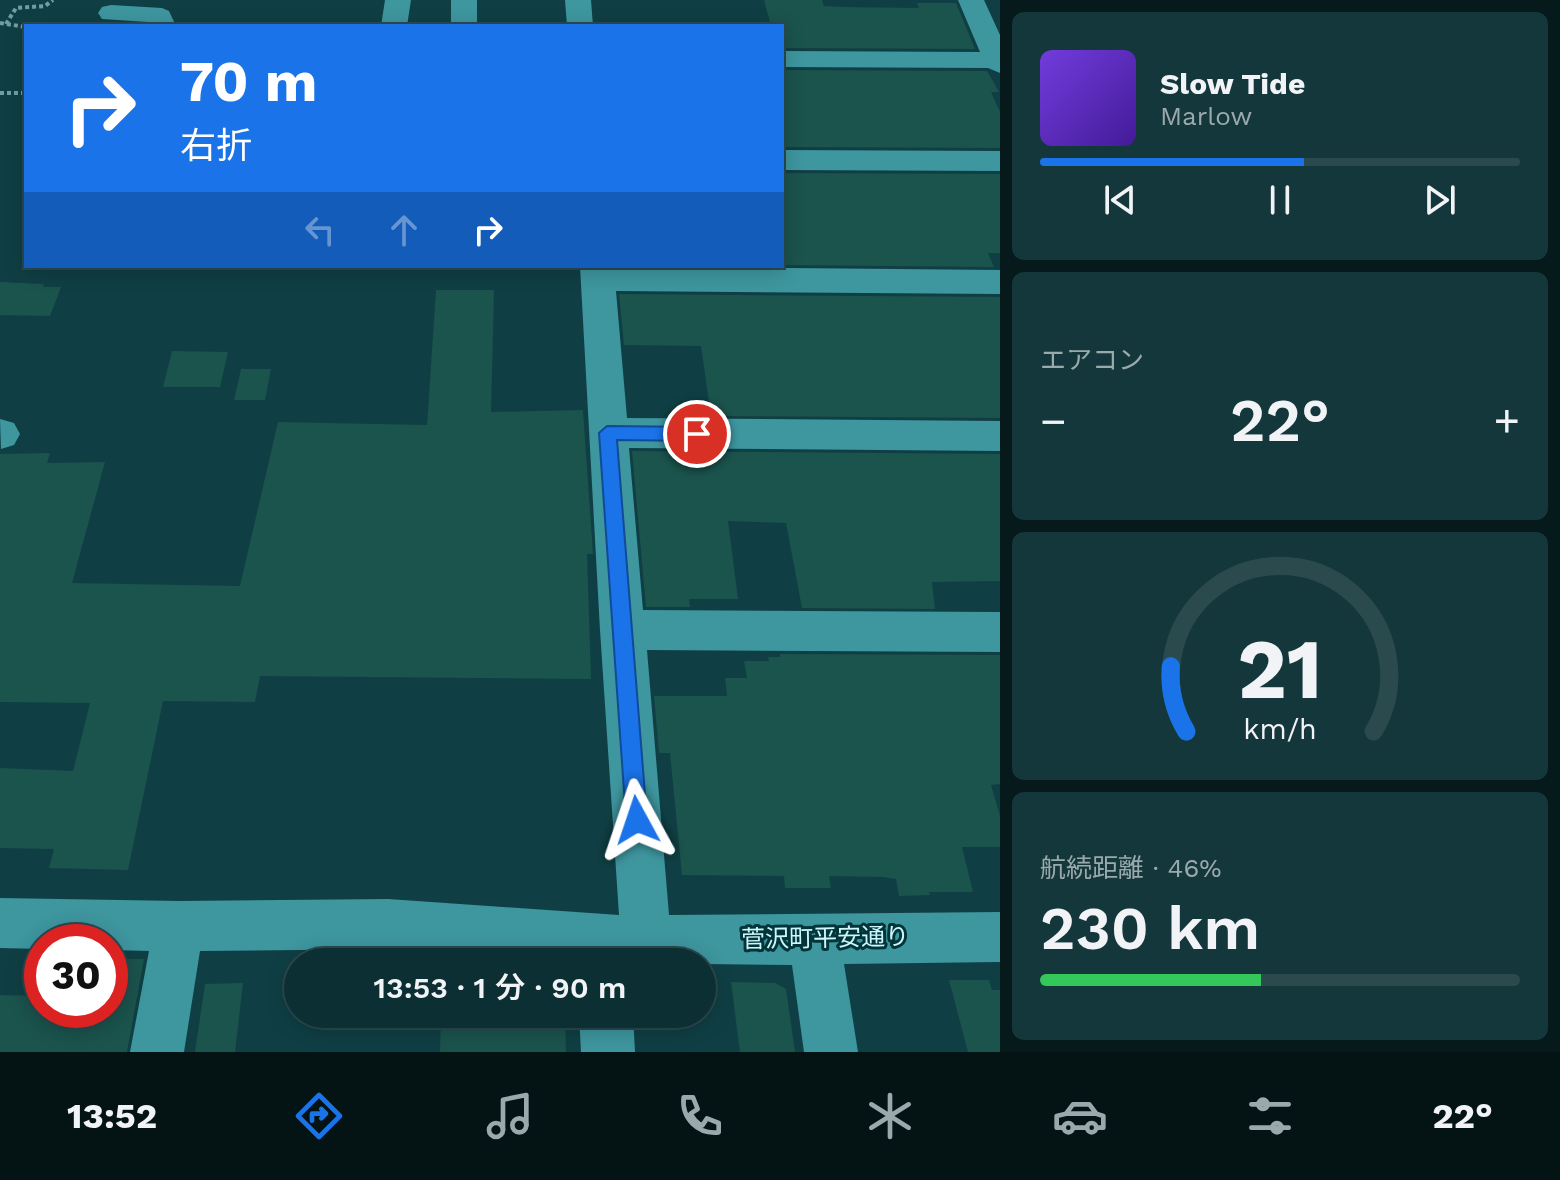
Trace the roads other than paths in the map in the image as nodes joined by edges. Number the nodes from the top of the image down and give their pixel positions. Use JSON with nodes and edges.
{"nodes":[{"id":1,"x":398,"y":0,"type":"edge"},
{"id":2,"x":464,"y":0,"type":"edge"},
{"id":3,"x":578,"y":0,"type":"edge"},
{"id":4,"x":971,"y":0,"type":"edge"},
{"id":5,"x":111,"y":13,"type":"dead end"},
{"id":6,"x":162,"y":24,"type":"edge"},
{"id":7,"x":394,"y":24,"type":"edge"},
{"id":8,"x":464,"y":24,"type":"edge"},
{"id":9,"x":580,"y":24,"type":"edge"},
{"id":10,"x":784,"y":59,"type":"edge"},
{"id":11,"x":999,"y":62,"type":"edge"},
{"id":12,"x":784,"y":160,"type":"edge"},
{"id":13,"x":1000,"y":161,"type":"edge"},
{"id":14,"x":597,"y":272,"type":"edge"},
{"id":15,"x":1000,"y":282,"type":"edge"},
{"id":16,"x":607,"y":433,"type":"junction"},
{"id":17,"x":1000,"y":436,"type":"edge"},
{"id":18,"x":621,"y":630,"type":"junction"},
{"id":19,"x":1000,"y":632,"type":"edge"},
{"id":20,"x":0,"y":923,"type":"edge"},
{"id":21,"x":179,"y":926,"type":"junction"},
{"id":22,"x":814,"y":937,"type":"junction"},
{"id":23,"x":1000,"y":937,"type":"edge"},
{"id":24,"x":617,"y":948,"type":"edge"},
{"id":25,"x":607,"y":1028,"type":"edge"},
{"id":26,"x":157,"y":1052,"type":"edge"},
{"id":27,"x":608,"y":1052,"type":"edge"},
{"id":28,"x":831,"y":1052,"type":"edge"}],
"edges":[{"from":1,"to":7,"type":"street"},
{"from":2,"to":8,"type":"street"},
{"from":3,"to":9,"type":"street"},
{"from":4,"to":11,"type":"street"},
{"from":5,"to":6,"type":"street"},
{"from":10,"to":11,"type":"street"},
{"from":12,"to":13,"type":"street"},
{"from":14,"to":15,"type":"street"},
{"from":14,"to":16,"type":"street"},
{"from":16,"to":17,"type":"street"},
{"from":16,"to":18,"type":"street"},
{"from":18,"to":19,"type":"street"},
{"from":18,"to":24,"type":"street"},
{"from":20,"to":21,"type":"street","name":"菅沢町平安通り"},
{"from":21,"to":24,"type":"street","name":"菅沢町平安通り"},
{"from":21,"to":26,"type":"street"},
{"from":22,"to":23,"type":"street","name":"菅沢町平安通り"},
{"from":22,"to":24,"type":"street","name":"菅沢町平安通り"},
{"from":22,"to":28,"type":"street"},
{"from":25,"to":27,"type":"street"}]}
